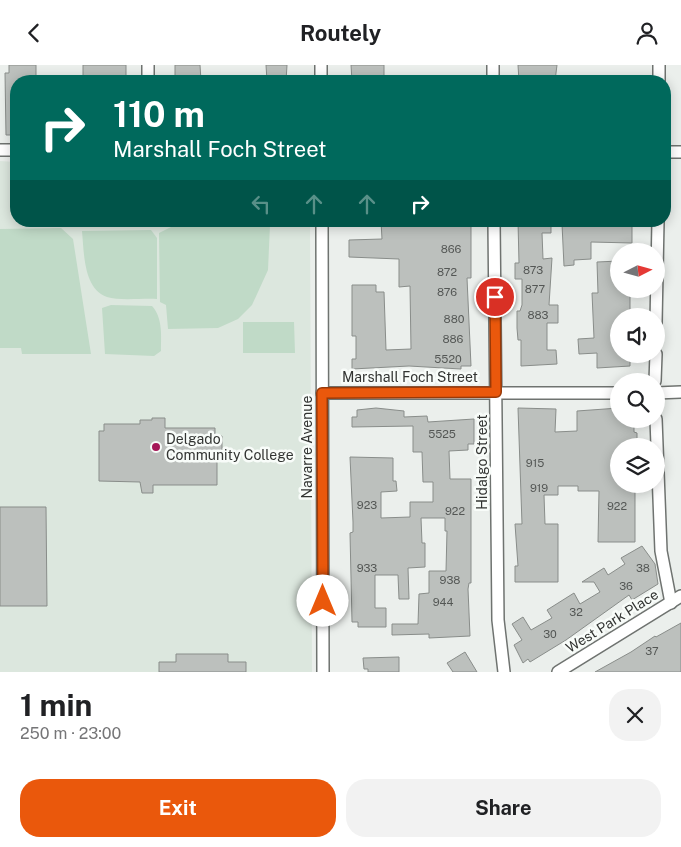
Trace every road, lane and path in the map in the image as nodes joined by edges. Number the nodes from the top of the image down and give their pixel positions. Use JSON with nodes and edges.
{"nodes":[{"id":1,"x":322,"y":227,"type":"edge"},
{"id":2,"x":494,"y":227,"type":"edge"},
{"id":3,"x":658,"y":227,"type":"edge"},
{"id":4,"x":656,"y":308,"type":"edge"},
{"id":5,"x":496,"y":392,"type":"junction"},
{"id":6,"x":681,"y":392,"type":"edge"},
{"id":7,"x":322,"y":393,"type":"junction"},
{"id":8,"x":610,"y":393,"type":"edge"},
{"id":9,"x":665,"y":393,"type":"edge"},
{"id":10,"x":656,"y":428,"type":"edge"},
{"id":11,"x":676,"y":599,"type":"edge"},
{"id":12,"x":323,"y":672,"type":"edge"},
{"id":13,"x":504,"y":672,"type":"edge"},
{"id":14,"x":558,"y":672,"type":"edge"}],
"edges":[{"from":1,"to":7,"type":"street","name":"Navarre Avenue"},
{"from":2,"to":5,"type":"street","name":"Hidalgo Street"},
{"from":3,"to":4,"type":"street"},
{"from":5,"to":7,"type":"street","name":"Marshall Foch Street"},
{"from":5,"to":8,"type":"street","name":"Marshall Foch Street"},
{"from":5,"to":13,"type":"street","name":"Hidalgo Street"},
{"from":6,"to":9,"type":"street"},
{"from":7,"to":12,"type":"street","name":"Navarre Avenue"},
{"from":10,"to":11,"type":"street"},
{"from":11,"to":14,"type":"street","name":"West Park Place"}]}
